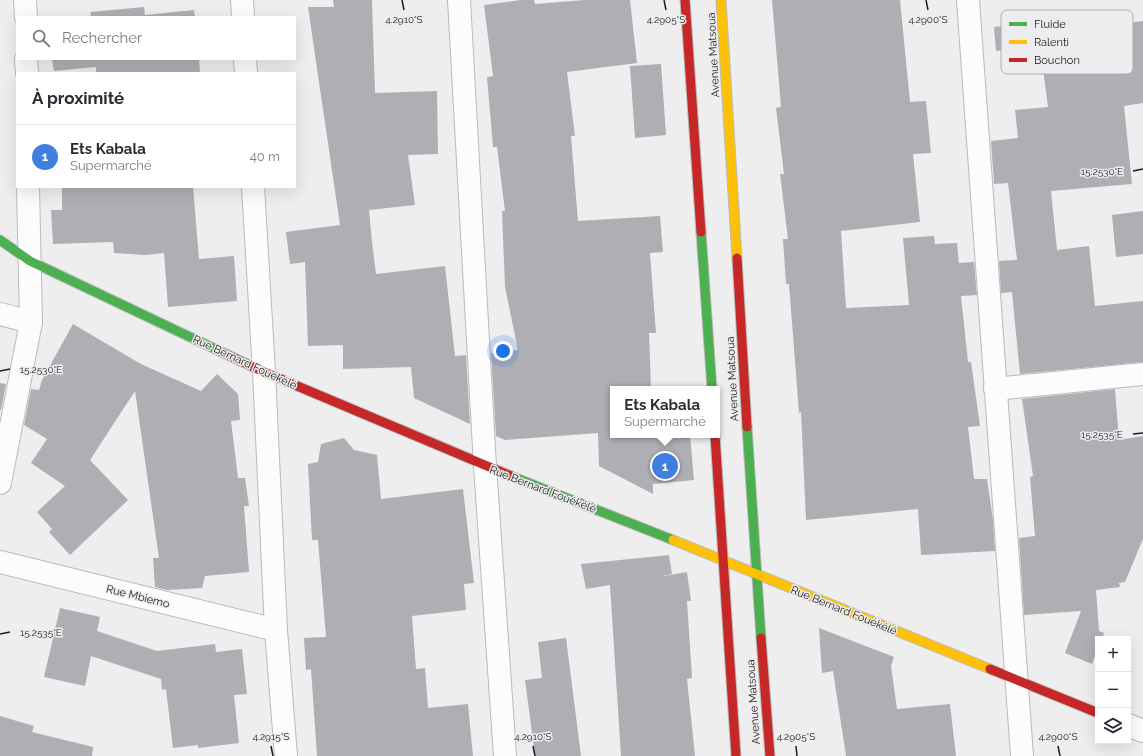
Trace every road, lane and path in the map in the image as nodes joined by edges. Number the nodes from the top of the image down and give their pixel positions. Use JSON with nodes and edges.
{"nodes":[{"id":1,"x":26,"y":0,"type":"edge"},
{"id":2,"x":242,"y":0,"type":"edge"},
{"id":3,"x":459,"y":0,"type":"edge"},
{"id":4,"x":685,"y":0,"type":"edge"},
{"id":5,"x":721,"y":0,"type":"edge"},
{"id":6,"x":968,"y":0,"type":"edge"},
{"id":7,"x":26,"y":16,"type":"edge"},
{"id":8,"x":243,"y":16,"type":"edge"},
{"id":9,"x":26,"y":60,"type":"edge"},
{"id":10,"x":245,"y":60,"type":"edge"},
{"id":11,"x":27,"y":72,"type":"edge"},
{"id":12,"x":246,"y":72,"type":"edge"},
{"id":13,"x":28,"y":188,"type":"edge"},
{"id":14,"x":253,"y":188,"type":"edge"},
{"id":15,"x":0,"y":240,"type":"edge"},
{"id":16,"x":30,"y":262,"type":"junction"},
{"id":17,"x":0,"y":314,"type":"edge"},
{"id":18,"x":31,"y":322,"type":"junction"},
{"id":19,"x":264,"y":372,"type":"junction"},
{"id":20,"x":1143,"y":374,"type":"edge"},
{"id":21,"x":712,"y":386,"type":"edge"},
{"id":22,"x":995,"y":389,"type":"junction"},
{"id":23,"x":715,"y":438,"type":"edge"},
{"id":24,"x":485,"y":466,"type":"junction"},
{"id":25,"x":0,"y":482,"type":"edge"},
{"id":26,"x":724,"y":560,"type":"junction"},
{"id":27,"x":0,"y":562,"type":"edge"},
{"id":28,"x":756,"y":574,"type":"junction"},
{"id":29,"x":276,"y":630,"type":"junction"},
{"id":30,"x":1017,"y":681,"type":"junction"},
{"id":31,"x":1095,"y":712,"type":"edge"},
{"id":32,"x":1131,"y":726,"type":"edge"},
{"id":33,"x":1143,"y":731,"type":"edge"},
{"id":34,"x":286,"y":756,"type":"edge"},
{"id":35,"x":505,"y":756,"type":"edge"},
{"id":36,"x":736,"y":756,"type":"edge"},
{"id":37,"x":770,"y":756,"type":"edge"},
{"id":38,"x":1022,"y":756,"type":"edge"}],
"edges":[{"from":1,"to":7,"type":"street"},
{"from":2,"to":8,"type":"street"},
{"from":3,"to":24,"type":"street"},
{"from":4,"to":21,"type":"street","name":"Avenue Matsoua"},
{"from":5,"to":28,"type":"street","name":"Avenue Matsoua"},
{"from":6,"to":22,"type":"street"},
{"from":9,"to":11,"type":"street"},
{"from":10,"to":12,"type":"street"},
{"from":13,"to":16,"type":"street"},
{"from":14,"to":19,"type":"street"},
{"from":15,"to":16,"type":"street","name":"Rue Bernard Fouékélé"},
{"from":16,"to":18,"type":"street"},
{"from":16,"to":19,"type":"street","name":"Rue Bernard Fouékélé"},
{"from":17,"to":18,"type":"street"},
{"from":18,"to":25,"type":"street"},
{"from":19,"to":24,"type":"street","name":"Rue Bernard Fouékélé"},
{"from":19,"to":29,"type":"street"},
{"from":20,"to":22,"type":"street"},
{"from":22,"to":30,"type":"street"},
{"from":23,"to":26,"type":"street","name":"Avenue Matsoua"},
{"from":24,"to":26,"type":"street","name":"Rue Bernard Fouékélé"},
{"from":24,"to":35,"type":"street"},
{"from":26,"to":28,"type":"street","name":"Rue Bernard Fouékélé"},
{"from":26,"to":36,"type":"street","name":"Avenue Matsoua"},
{"from":27,"to":29,"type":"street","name":"Rue Mbiemo"},
{"from":28,"to":30,"type":"street","name":"Rue Bernard Fouékélé"},
{"from":28,"to":37,"type":"street","name":"Avenue Matsoua"},
{"from":29,"to":34,"type":"street"},
{"from":30,"to":31,"type":"street","name":"Rue Bernard Fouékélé"},
{"from":30,"to":38,"type":"street"},
{"from":32,"to":33,"type":"street"}]}
